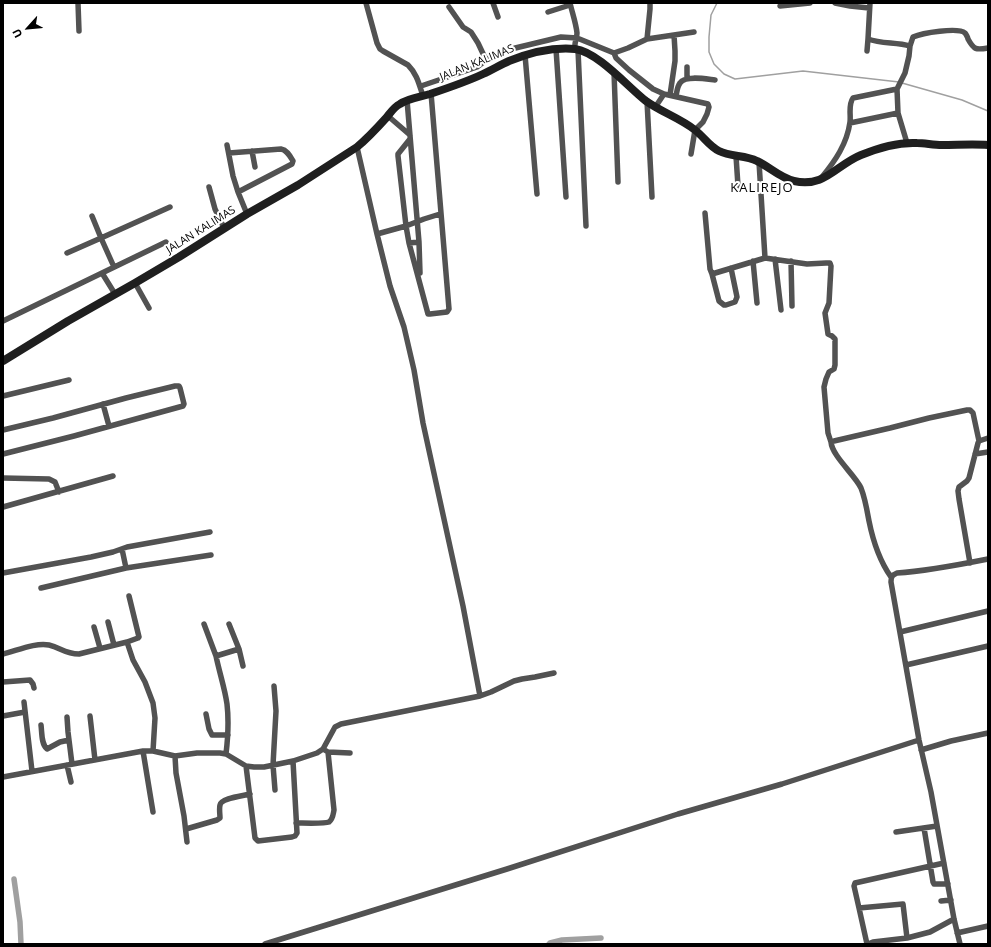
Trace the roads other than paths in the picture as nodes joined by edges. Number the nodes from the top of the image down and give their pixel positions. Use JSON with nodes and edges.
{"nodes":[{"id":1,"x":78,"y":3,"type":"edge"},
{"id":2,"x":366,"y":3,"type":"edge"},
{"id":3,"x":493,"y":3,"type":"edge"},
{"id":4,"x":650,"y":3,"type":"edge"},
{"id":5,"x":810,"y":3,"type":"edge"},
{"id":6,"x":835,"y":3,"type":"edge"},
{"id":7,"x":570,"y":4,"type":"edge"},
{"id":8,"x":870,"y":5,"type":"edge"},
{"id":9,"x":449,"y":6,"type":"dead end"},
{"id":10,"x":780,"y":6,"type":"dead end"},
{"id":11,"x":548,"y":12,"type":"dead end"},
{"id":12,"x":498,"y":17,"type":"dead end"},
{"id":13,"x":79,"y":31,"type":"dead end"},
{"id":14,"x":694,"y":32,"type":"dead end"},
{"id":15,"x":674,"y":35,"type":"junction"},
{"id":16,"x":647,"y":39,"type":"junction"},
{"id":17,"x":868,"y":39,"type":"junction"},
{"id":18,"x":576,"y":45,"type":"junction"},
{"id":19,"x":910,"y":46,"type":"junction"},
{"id":20,"x":988,"y":48,"type":"edge"},
{"id":21,"x":556,"y":49,"type":"junction"},
{"id":22,"x":867,"y":51,"type":"dead end"},
{"id":23,"x":614,"y":52,"type":"junction"},
{"id":24,"x":525,"y":55,"type":"junction"},
{"id":25,"x":486,"y":60,"type":"junction"},
{"id":26,"x":687,"y":67,"type":"dead end"},
{"id":27,"x":614,"y":72,"type":"junction"},
{"id":28,"x":687,"y":78,"type":"junction"},
{"id":29,"x":715,"y":80,"type":"dead end"},
{"id":30,"x":898,"y":88,"type":"junction"},
{"id":31,"x":423,"y":91,"type":"junction"},
{"id":32,"x":664,"y":94,"type":"junction"},
{"id":33,"x":673,"y":95,"type":"junction"},
{"id":34,"x":407,"y":100,"type":"junction"},
{"id":35,"x":647,"y":101,"type":"junction"},
{"id":36,"x":658,"y":104,"type":"junction"},
{"id":37,"x":898,"y":113,"type":"junction"},
{"id":38,"x":388,"y":116,"type":"junction"},
{"id":39,"x":850,"y":123,"type":"junction"},
{"id":40,"x":697,"y":127,"type":"junction"},
{"id":41,"x":410,"y":137,"type":"junction"},
{"id":42,"x":907,"y":143,"type":"junction"},
{"id":43,"x":227,"y":145,"type":"dead end"},
{"id":44,"x":988,"y":145,"type":"edge"},
{"id":45,"x":357,"y":147,"type":"junction"},
{"id":46,"x":252,"y":151,"type":"junction"},
{"id":47,"x":229,"y":154,"type":"junction"},
{"id":48,"x":691,"y":154,"type":"dead end"},
{"id":49,"x":736,"y":156,"type":"junction"},
{"id":50,"x":759,"y":162,"type":"junction"},
{"id":51,"x":256,"y":168,"type":"dead end"},
{"id":52,"x":817,"y":181,"type":"junction"},
{"id":53,"x":618,"y":182,"type":"dead end"},
{"id":54,"x":738,"y":186,"type":"dead end"},
{"id":55,"x":209,"y":188,"type":"dead end"},
{"id":56,"x":238,"y":192,"type":"junction"},
{"id":57,"x":537,"y":194,"type":"dead end"},
{"id":58,"x":566,"y":197,"type":"dead end"},
{"id":59,"x":652,"y":197,"type":"dead end"},
{"id":60,"x":170,"y":207,"type":"dead end"},
{"id":61,"x":705,"y":213,"type":"dead end"},
{"id":62,"x":247,"y":214,"type":"junction"},
{"id":63,"x":440,"y":214,"type":"junction"},
{"id":64,"x":92,"y":216,"type":"dead end"},
{"id":65,"x":417,"y":221,"type":"junction"},
{"id":66,"x":406,"y":226,"type":"junction"},
{"id":67,"x":586,"y":226,"type":"dead end"},
{"id":68,"x":224,"y":228,"type":"junction"},
{"id":69,"x":377,"y":234,"type":"junction"},
{"id":70,"x":101,"y":238,"type":"junction"},
{"id":71,"x":166,"y":242,"type":"dead end"},
{"id":72,"x":419,"y":242,"type":"junction"},
{"id":73,"x":409,"y":243,"type":"junction"},
{"id":74,"x":67,"y":253,"type":"dead end"},
{"id":75,"x":765,"y":258,"type":"junction"},
{"id":76,"x":775,"y":259,"type":"junction"},
{"id":77,"x":753,"y":261,"type":"junction"},
{"id":78,"x":791,"y":261,"type":"junction"},
{"id":79,"x":114,"y":267,"type":"junction"},
{"id":80,"x":731,"y":268,"type":"junction"},
{"id":81,"x":102,"y":273,"type":"junction"},
{"id":82,"x":712,"y":274,"type":"junction"},
{"id":83,"x":420,"y":282,"type":"junction"},
{"id":84,"x":135,"y":283,"type":"junction"},
{"id":85,"x":114,"y":294,"type":"junction"},
{"id":86,"x":757,"y":303,"type":"dead end"},
{"id":87,"x":792,"y":306,"type":"dead end"},
{"id":88,"x":149,"y":308,"type":"dead end"},
{"id":89,"x":781,"y":310,"type":"dead end"},
{"id":90,"x":3,"y":321,"type":"edge"},
{"id":91,"x":3,"y":361,"type":"edge"},
{"id":92,"x":69,"y":380,"type":"dead end"},
{"id":93,"x":3,"y":396,"type":"edge"},
{"id":94,"x":103,"y":404,"type":"junction"},
{"id":95,"x":109,"y":426,"type":"junction"},
{"id":96,"x":3,"y":430,"type":"edge"},
{"id":97,"x":988,"y":438,"type":"edge"},
{"id":98,"x":979,"y":441,"type":"junction"},
{"id":99,"x":831,"y":442,"type":"junction"},
{"id":100,"x":988,"y":452,"type":"edge"},
{"id":101,"x":3,"y":454,"type":"edge"},
{"id":102,"x":975,"y":454,"type":"junction"},
{"id":103,"x":113,"y":476,"type":"dead end"},
{"id":104,"x":3,"y":478,"type":"edge"},
{"id":105,"x":59,"y":492,"type":"junction"},
{"id":106,"x":3,"y":507,"type":"edge"},
{"id":107,"x":210,"y":532,"type":"dead end"},
{"id":108,"x":122,"y":549,"type":"junction"},
{"id":109,"x":211,"y":554,"type":"dead end"},
{"id":110,"x":988,"y":558,"type":"edge"},
{"id":111,"x":970,"y":563,"type":"junction"},
{"id":112,"x":126,"y":568,"type":"junction"},
{"id":113,"x":3,"y":573,"type":"edge"},
{"id":114,"x":891,"y":577,"type":"junction"},
{"id":115,"x":42,"y":588,"type":"dead end"},
{"id":116,"x":130,"y":596,"type":"dead end"},
{"id":117,"x":988,"y":611,"type":"edge"},
{"id":118,"x":108,"y":622,"type":"dead end"},
{"id":119,"x":204,"y":624,"type":"dead end"},
{"id":120,"x":229,"y":624,"type":"dead end"},
{"id":121,"x":94,"y":627,"type":"dead end"},
{"id":122,"x":900,"y":632,"type":"junction"},
{"id":123,"x":127,"y":642,"type":"junction"},
{"id":124,"x":114,"y":645,"type":"junction"},
{"id":125,"x":988,"y":646,"type":"edge"},
{"id":126,"x":100,"y":648,"type":"junction"},
{"id":127,"x":239,"y":649,"type":"junction"},
{"id":128,"x":3,"y":654,"type":"edge"},
{"id":129,"x":216,"y":656,"type":"junction"},
{"id":130,"x":906,"y":664,"type":"junction"},
{"id":131,"x":243,"y":666,"type":"dead end"},
{"id":132,"x":554,"y":673,"type":"dead end"},
{"id":133,"x":3,"y":682,"type":"edge"},
{"id":134,"x":274,"y":686,"type":"dead end"},
{"id":135,"x":34,"y":688,"type":"dead end"},
{"id":136,"x":480,"y":696,"type":"junction"},
{"id":137,"x":24,"y":702,"type":"dead end"},
{"id":138,"x":25,"y":712,"type":"junction"},
{"id":139,"x":206,"y":714,"type":"dead end"},
{"id":140,"x":7,"y":716,"type":"edge"},
{"id":141,"x":90,"y":716,"type":"dead end"},
{"id":142,"x":67,"y":717,"type":"dead end"},
{"id":143,"x":41,"y":725,"type":"dead end"},
{"id":144,"x":988,"y":732,"type":"edge"},
{"id":145,"x":228,"y":735,"type":"junction"},
{"id":146,"x":69,"y":740,"type":"junction"},
{"id":147,"x":919,"y":740,"type":"junction"},
{"id":148,"x":326,"y":750,"type":"junction"},
{"id":149,"x":921,"y":750,"type":"junction"},
{"id":150,"x":143,"y":751,"type":"junction"},
{"id":151,"x":153,"y":751,"type":"junction"},
{"id":152,"x":350,"y":753,"type":"dead end"},
{"id":153,"x":226,"y":754,"type":"junction"},
{"id":154,"x":175,"y":756,"type":"junction"},
{"id":155,"x":95,"y":760,"type":"junction"},
{"id":156,"x":293,"y":761,"type":"junction"},
{"id":157,"x":69,"y":765,"type":"junction"},
{"id":158,"x":273,"y":765,"type":"junction"},
{"id":159,"x":246,"y":766,"type":"junction"},
{"id":160,"x":32,"y":771,"type":"junction"},
{"id":161,"x":5,"y":776,"type":"edge"},
{"id":162,"x":71,"y":782,"type":"dead end"},
{"id":163,"x":275,"y":790,"type":"dead end"},
{"id":164,"x":250,"y":794,"type":"junction"},
{"id":165,"x":153,"y":812,"type":"dead end"},
{"id":166,"x":296,"y":823,"type":"junction"},
{"id":167,"x":937,"y":826,"type":"junction"},
{"id":168,"x":924,"y":828,"type":"junction"},
{"id":169,"x":186,"y":829,"type":"junction"},
{"id":170,"x":896,"y":832,"type":"dead end"},
{"id":171,"x":187,"y":842,"type":"dead end"},
{"id":172,"x":944,"y":863,"type":"junction"},
{"id":173,"x":930,"y":866,"type":"junction"},
{"id":174,"x":948,"y":884,"type":"junction"},
{"id":175,"x":951,"y":900,"type":"junction"},
{"id":176,"x":941,"y":901,"type":"dead end"},
{"id":177,"x":859,"y":908,"type":"junction"},
{"id":178,"x":955,"y":925,"type":"junction"},
{"id":179,"x":988,"y":926,"type":"edge"},
{"id":180,"x":906,"y":938,"type":"junction"},
{"id":181,"x":265,"y":944,"type":"edge"},
{"id":182,"x":868,"y":944,"type":"edge"},
{"id":183,"x":960,"y":944,"type":"edge"}],
"edges":[{"from":1,"to":13,"type":"street"},
{"from":2,"to":31,"type":"street"},
{"from":3,"to":12,"type":"street"},
{"from":4,"to":16,"type":"street"},
{"from":5,"to":10,"type":"street"},
{"from":6,"to":8,"type":"street"},
{"from":7,"to":11,"type":"street"},
{"from":7,"to":18,"type":"street"},
{"from":8,"to":17,"type":"street"},
{"from":9,"to":25,"type":"street"},
{"from":14,"to":15,"type":"street"},
{"from":15,"to":16,"type":"street"},
{"from":15,"to":33,"type":"street"},
{"from":16,"to":23,"type":"street"},
{"from":17,"to":19,"type":"street"},
{"from":17,"to":22,"type":"street"},
{"from":18,"to":21,"type":"street","name":"JALAN KALIMAS"},
{"from":18,"to":23,"type":"street"},
{"from":18,"to":25,"type":"street"},
{"from":18,"to":27,"type":"street","name":"JALAN KALIMAS"},
{"from":18,"to":67,"type":"street"},
{"from":19,"to":20,"type":"street"},
{"from":19,"to":30,"type":"street"},
{"from":21,"to":24,"type":"street","name":"JALAN KALIMAS"},
{"from":21,"to":58,"type":"street"},
{"from":23,"to":32,"type":"street"},
{"from":24,"to":31,"type":"street","name":"JALAN KALIMAS"},
{"from":24,"to":57,"type":"street"},
{"from":25,"to":31,"type":"street"},
{"from":26,"to":28,"type":"street"},
{"from":27,"to":35,"type":"street","name":"JALAN KALIMAS"},
{"from":27,"to":53,"type":"street"},
{"from":28,"to":29,"type":"street"},
{"from":28,"to":33,"type":"street"},
{"from":30,"to":37,"type":"street"},
{"from":30,"to":39,"type":"street"},
{"from":31,"to":34,"type":"street","name":"JALAN KALIMAS"},
{"from":31,"to":63,"type":"street"},
{"from":32,"to":33,"type":"street"},
{"from":32,"to":36,"type":"street"},
{"from":33,"to":40,"type":"street"},
{"from":34,"to":38,"type":"street","name":"JALAN KALIMAS"},
{"from":34,"to":41,"type":"street"},
{"from":35,"to":36,"type":"street","name":"JALAN KALIMAS"},
{"from":35,"to":59,"type":"street"},
{"from":36,"to":40,"type":"street","name":"JALAN KALIMAS"},
{"from":37,"to":39,"type":"street"},
{"from":37,"to":42,"type":"street"},
{"from":38,"to":41,"type":"street"},
{"from":38,"to":45,"type":"street","name":"JALAN KALIMAS"},
{"from":39,"to":52,"type":"street"},
{"from":40,"to":48,"type":"street"},
{"from":40,"to":49,"type":"street","name":"JALAN KALIMAS"},
{"from":41,"to":65,"type":"street"},
{"from":41,"to":66,"type":"street"},
{"from":42,"to":44,"type":"street","name":"JALAN KALIMAS"},
{"from":42,"to":52,"type":"street","name":"JALAN KALIMAS"},
{"from":43,"to":47,"type":"street"},
{"from":45,"to":62,"type":"street","name":"JALAN KALIMAS"},
{"from":45,"to":69,"type":"street"},
{"from":46,"to":47,"type":"street"},
{"from":46,"to":51,"type":"street"},
{"from":46,"to":56,"type":"street"},
{"from":47,"to":56,"type":"street"},
{"from":49,"to":50,"type":"street","name":"JALAN KALIMAS"},
{"from":49,"to":54,"type":"street"},
{"from":50,"to":52,"type":"street","name":"JALAN KALIMAS"},
{"from":50,"to":75,"type":"street"},
{"from":55,"to":68,"type":"street"},
{"from":56,"to":62,"type":"street"},
{"from":60,"to":70,"type":"street"},
{"from":61,"to":82,"type":"street"},
{"from":62,"to":68,"type":"street","name":"JALAN KALIMAS"},
{"from":63,"to":65,"type":"street"},
{"from":63,"to":83,"type":"street"},
{"from":64,"to":70,"type":"street"},
{"from":65,"to":66,"type":"street"},
{"from":65,"to":72,"type":"street"},
{"from":66,"to":69,"type":"street"},
{"from":66,"to":73,"type":"street"},
{"from":68,"to":84,"type":"street","name":"JALAN KALIMAS"},
{"from":69,"to":136,"type":"street"},
{"from":70,"to":74,"type":"street"},
{"from":70,"to":79,"type":"street"},
{"from":71,"to":79,"type":"street"},
{"from":72,"to":73,"type":"street"},
{"from":72,"to":83,"type":"street"},
{"from":73,"to":83,"type":"street"},
{"from":75,"to":76,"type":"street"},
{"from":75,"to":77,"type":"street"},
{"from":76,"to":78,"type":"street"},
{"from":76,"to":89,"type":"street"},
{"from":77,"to":80,"type":"street"},
{"from":77,"to":86,"type":"street"},
{"from":78,"to":87,"type":"street"},
{"from":78,"to":99,"type":"street"},
{"from":79,"to":81,"type":"street"},
{"from":80,"to":82,"type":"street"},
{"from":80,"to":82,"type":"street"},
{"from":81,"to":85,"type":"street"},
{"from":81,"to":90,"type":"street"},
{"from":84,"to":85,"type":"street","name":"JALAN KALIMAS"},
{"from":84,"to":88,"type":"street"},
{"from":85,"to":91,"type":"street","name":"JALAN KALIMAS"},
{"from":92,"to":93,"type":"street"},
{"from":94,"to":95,"type":"street"},
{"from":94,"to":95,"type":"street"},
{"from":94,"to":96,"type":"street"},
{"from":95,"to":101,"type":"street"},
{"from":97,"to":98,"type":"street"},
{"from":98,"to":99,"type":"street"},
{"from":98,"to":102,"type":"street"},
{"from":99,"to":114,"type":"street"},
{"from":100,"to":102,"type":"street"},
{"from":102,"to":111,"type":"street"},
{"from":103,"to":105,"type":"street"},
{"from":104,"to":105,"type":"street"},
{"from":105,"to":106,"type":"street"},
{"from":107,"to":108,"type":"street"},
{"from":108,"to":112,"type":"street"},
{"from":108,"to":113,"type":"street"},
{"from":109,"to":112,"type":"street"},
{"from":110,"to":111,"type":"street"},
{"from":111,"to":114,"type":"street"},
{"from":112,"to":115,"type":"street"},
{"from":114,"to":122,"type":"street"},
{"from":116,"to":123,"type":"street"},
{"from":117,"to":122,"type":"street"},
{"from":118,"to":124,"type":"street"},
{"from":119,"to":129,"type":"street"},
{"from":120,"to":127,"type":"street"},
{"from":121,"to":126,"type":"street"},
{"from":122,"to":130,"type":"street"},
{"from":123,"to":124,"type":"street"},
{"from":123,"to":151,"type":"street"},
{"from":124,"to":126,"type":"street"},
{"from":125,"to":130,"type":"street"},
{"from":126,"to":128,"type":"street"},
{"from":127,"to":129,"type":"street"},
{"from":127,"to":131,"type":"street"},
{"from":129,"to":145,"type":"street"},
{"from":130,"to":147,"type":"street"},
{"from":132,"to":136,"type":"street"},
{"from":133,"to":135,"type":"street"},
{"from":134,"to":158,"type":"street"},
{"from":136,"to":148,"type":"street"},
{"from":137,"to":138,"type":"street"},
{"from":138,"to":140,"type":"street"},
{"from":138,"to":160,"type":"street"},
{"from":139,"to":145,"type":"street"},
{"from":141,"to":155,"type":"street"},
{"from":142,"to":146,"type":"street"},
{"from":143,"to":146,"type":"street"},
{"from":144,"to":149,"type":"street"},
{"from":145,"to":153,"type":"street"},
{"from":146,"to":157,"type":"street"},
{"from":147,"to":149,"type":"street"},
{"from":147,"to":181,"type":"street"},
{"from":148,"to":152,"type":"street"},
{"from":148,"to":156,"type":"street"},
{"from":148,"to":166,"type":"street"},
{"from":149,"to":167,"type":"street"},
{"from":150,"to":151,"type":"street"},
{"from":150,"to":155,"type":"street"},
{"from":150,"to":165,"type":"street"},
{"from":151,"to":154,"type":"street"},
{"from":153,"to":154,"type":"street"},
{"from":153,"to":159,"type":"street"},
{"from":154,"to":169,"type":"street"},
{"from":155,"to":157,"type":"street"},
{"from":156,"to":158,"type":"street"},
{"from":156,"to":166,"type":"street"},
{"from":157,"to":160,"type":"street"},
{"from":157,"to":162,"type":"street"},
{"from":158,"to":159,"type":"street"},
{"from":158,"to":163,"type":"street"},
{"from":159,"to":164,"type":"street"},
{"from":160,"to":161,"type":"street"},
{"from":164,"to":166,"type":"street"},
{"from":164,"to":169,"type":"street"},
{"from":167,"to":168,"type":"street"},
{"from":167,"to":172,"type":"street"},
{"from":168,"to":170,"type":"street"},
{"from":168,"to":173,"type":"street"},
{"from":169,"to":171,"type":"street"},
{"from":172,"to":173,"type":"street"},
{"from":172,"to":174,"type":"street"},
{"from":173,"to":174,"type":"street"},
{"from":173,"to":177,"type":"street"},
{"from":174,"to":175,"type":"street"},
{"from":175,"to":176,"type":"street"},
{"from":175,"to":178,"type":"street"},
{"from":177,"to":180,"type":"street"},
{"from":177,"to":182,"type":"street"},
{"from":178,"to":179,"type":"street"},
{"from":178,"to":180,"type":"street"},
{"from":178,"to":183,"type":"street"},
{"from":180,"to":182,"type":"street"}]}
